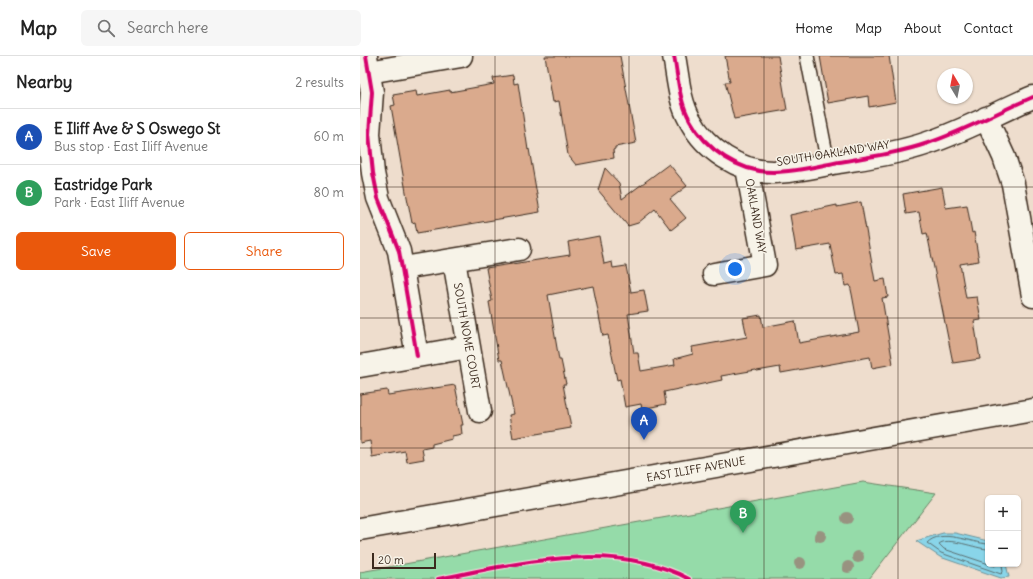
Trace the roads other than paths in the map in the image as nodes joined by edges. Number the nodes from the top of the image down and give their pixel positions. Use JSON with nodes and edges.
{"nodes":[{"id":1,"x":461,"y":56,"type":"edge"},
{"id":2,"x":674,"y":56,"type":"edge"},
{"id":3,"x":807,"y":56,"type":"edge"},
{"id":4,"x":418,"y":60,"type":"edge"},
{"id":5,"x":367,"y":64,"type":"edge"},
{"id":6,"x":1033,"y":97,"type":"edge"},
{"id":7,"x":986,"y":118,"type":"junction"},
{"id":8,"x":828,"y":164,"type":"junction"},
{"id":9,"x":747,"y":168,"type":"junction"},
{"id":10,"x":519,"y":249,"type":"dead end"},
{"id":11,"x":454,"y":260,"type":"junction"},
{"id":12,"x":403,"y":268,"type":"junction"},
{"id":13,"x":714,"y":274,"type":"dead end"},
{"id":14,"x":1033,"y":296,"type":"edge"},
{"id":15,"x":469,"y":347,"type":"junction"},
{"id":16,"x":417,"y":356,"type":"junction"},
{"id":17,"x":360,"y":366,"type":"edge"},
{"id":18,"x":1033,"y":410,"type":"edge"},
{"id":19,"x":480,"y":411,"type":"dead end"},
{"id":20,"x":360,"y":529,"type":"edge"}],
"edges":[{"from":1,"to":4,"type":"street"},
{"from":2,"to":9,"type":"street","name":"SOUTH OAKLAND WAY"},
{"from":3,"to":8,"type":"lane"},
{"from":4,"to":5,"type":"street"},
{"from":5,"to":12,"type":"street"},
{"from":6,"to":7,"type":"street","name":"SOUTH OAKLAND WAY"},
{"from":7,"to":8,"type":"street","name":"SOUTH OAKLAND WAY"},
{"from":7,"to":14,"type":"street"},
{"from":8,"to":9,"type":"street","name":"SOUTH OAKLAND WAY"},
{"from":9,"to":13,"type":"street","name":"OAKLAND WAY"},
{"from":10,"to":11,"type":"street"},
{"from":11,"to":12,"type":"street"},
{"from":11,"to":15,"type":"street","name":"SOUTH NOME COURT"},
{"from":12,"to":16,"type":"street"},
{"from":15,"to":16,"type":"street"},
{"from":15,"to":19,"type":"street","name":"SOUTH NOME COURT"},
{"from":16,"to":17,"type":"street"},
{"from":18,"to":20,"type":"street","name":"EAST ILIFF AVENUE"}]}
